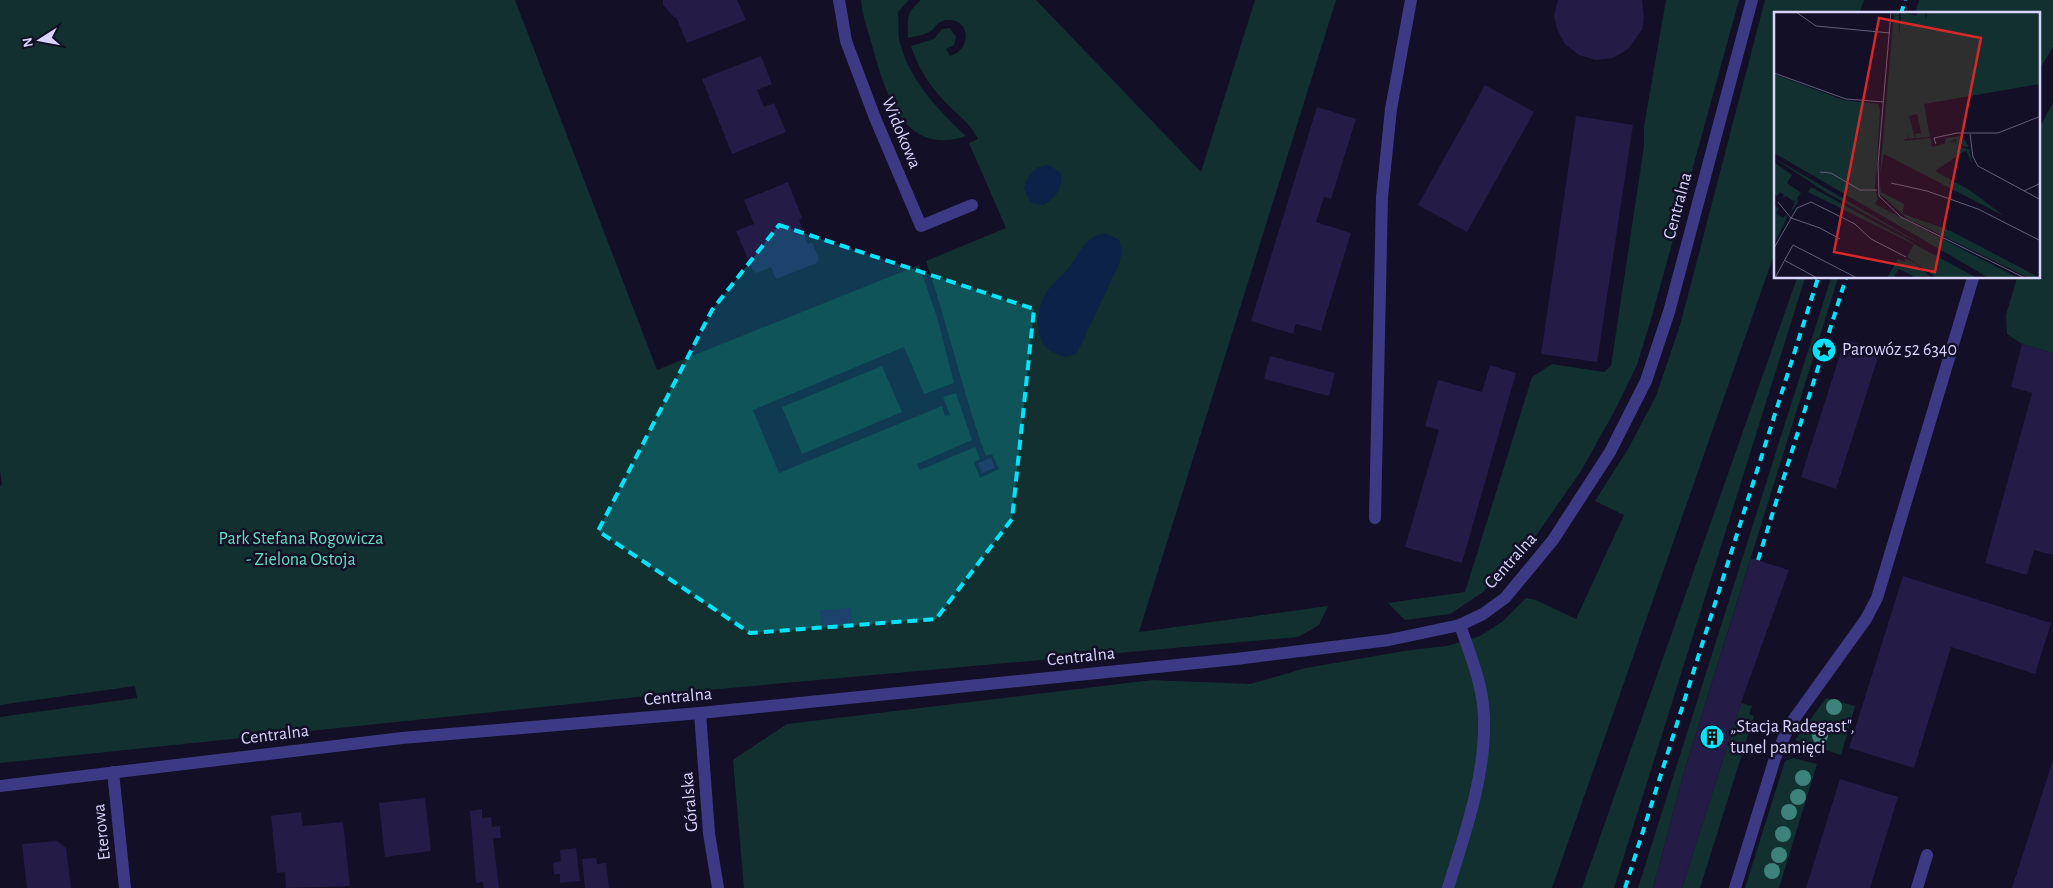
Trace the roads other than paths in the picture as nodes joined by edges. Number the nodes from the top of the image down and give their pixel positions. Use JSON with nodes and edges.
{"nodes":[{"id":1,"x":838,"y":0,"type":"edge"},
{"id":2,"x":1412,"y":0,"type":"edge"},
{"id":3,"x":1752,"y":0,"type":"edge"},
{"id":4,"x":972,"y":205,"type":"dead end"},
{"id":5,"x":1973,"y":279,"type":"edge"},
{"id":6,"x":1376,"y":518,"type":"dead end"},
{"id":7,"x":1460,"y":625,"type":"junction"},
{"id":8,"x":700,"y":713,"type":"junction"},
{"id":9,"x":113,"y":772,"type":"junction"},
{"id":10,"x":0,"y":786,"type":"edge"},
{"id":11,"x":1927,"y":855,"type":"dead end"},
{"id":12,"x":125,"y":888,"type":"edge"},
{"id":13,"x":718,"y":888,"type":"edge"},
{"id":14,"x":1448,"y":888,"type":"edge"},
{"id":15,"x":1735,"y":888,"type":"edge"},
{"id":16,"x":1917,"y":888,"type":"edge"}],
"edges":[{"from":1,"to":4,"type":"street","name":"Widokowa"},
{"from":2,"to":6,"type":"street"},
{"from":3,"to":7,"type":"street","name":"Centralna"},
{"from":5,"to":15,"type":"street"},
{"from":7,"to":8,"type":"street","name":"Centralna"},
{"from":7,"to":14,"type":"street"},
{"from":8,"to":9,"type":"street","name":"Centralna"},
{"from":8,"to":13,"type":"street","name":"Góralska"},
{"from":9,"to":10,"type":"street","name":"Centralna"},
{"from":9,"to":12,"type":"street","name":"Eterowa"},
{"from":11,"to":16,"type":"street"}]}
